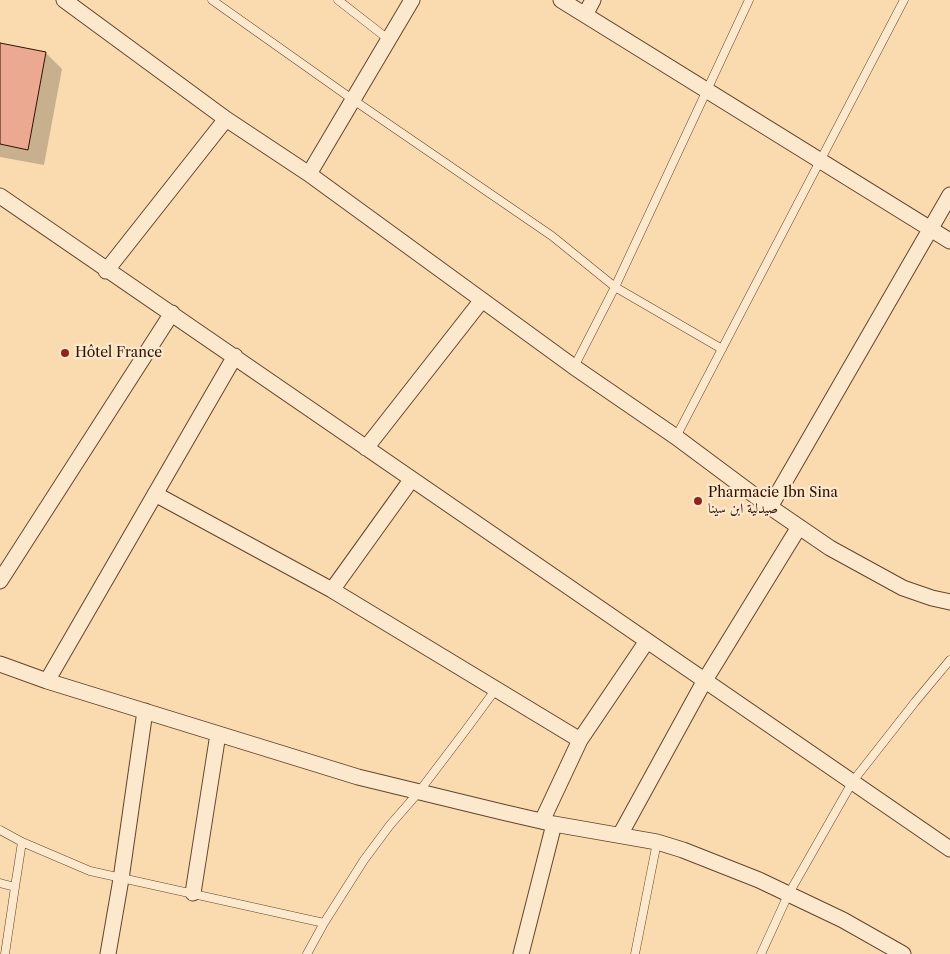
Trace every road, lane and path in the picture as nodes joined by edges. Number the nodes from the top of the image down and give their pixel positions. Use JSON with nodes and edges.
{"nodes":[{"id":1,"x":212,"y":0,"type":"edge"},
{"id":2,"x":338,"y":0,"type":"edge"},
{"id":3,"x":412,"y":0,"type":"edge"},
{"id":4,"x":561,"y":0,"type":"edge"},
{"id":5,"x":593,"y":0,"type":"edge"},
{"id":6,"x":749,"y":0,"type":"edge"},
{"id":7,"x":904,"y":0,"type":"edge"},
{"id":8,"x":74,"y":3,"type":"edge"},
{"id":9,"x":584,"y":15,"type":"junction"},
{"id":10,"x":388,"y":39,"type":"junction"},
{"id":11,"x":707,"y":90,"type":"junction"},
{"id":12,"x":352,"y":99,"type":"junction"},
{"id":13,"x":226,"y":119,"type":"junction"},
{"id":14,"x":819,"y":161,"type":"junction"},
{"id":15,"x":309,"y":174,"type":"junction"},
{"id":16,"x":950,"y":195,"type":"edge"},
{"id":17,"x":0,"y":196,"type":"edge"},
{"id":18,"x":930,"y":228,"type":"junction"},
{"id":19,"x":950,"y":241,"type":"edge"},
{"id":20,"x":106,"y":270,"type":"junction"},
{"id":21,"x":615,"y":287,"type":"junction"},
{"id":22,"x":482,"y":300,"type":"junction"},
{"id":23,"x":172,"y":313,"type":"junction"},
{"id":24,"x":722,"y":349,"type":"junction"},
{"id":25,"x":235,"y":356,"type":"junction"},
{"id":26,"x":574,"y":367,"type":"junction"},
{"id":27,"x":676,"y":437,"type":"junction"},
{"id":28,"x":366,"y":448,"type":"junction"},
{"id":29,"x":411,"y":480,"type":"junction"},
{"id":30,"x":155,"y":494,"type":"junction"},
{"id":31,"x":770,"y":507,"type":"junction"},
{"id":32,"x":799,"y":527,"type":"junction"},
{"id":33,"x":7,"y":557,"type":"edge"},
{"id":34,"x":0,"y":581,"type":"edge"},
{"id":35,"x":332,"y":590,"type":"junction"},
{"id":36,"x":948,"y":603,"type":"edge"},
{"id":37,"x":647,"y":641,"type":"junction"},
{"id":38,"x":950,"y":660,"type":"edge"},
{"id":39,"x":0,"y":664,"type":"edge"},
{"id":40,"x":705,"y":680,"type":"junction"},
{"id":41,"x":47,"y":681,"type":"junction"},
{"id":42,"x":496,"y":689,"type":"junction"},
{"id":43,"x":144,"y":711,"type":"junction"},
{"id":44,"x":218,"y":734,"type":"junction"},
{"id":45,"x":580,"y":740,"type":"junction"},
{"id":46,"x":853,"y":782,"type":"junction"},
{"id":47,"x":418,"y":793,"type":"junction"},
{"id":48,"x":548,"y":823,"type":"junction"},
{"id":49,"x":0,"y":830,"type":"edge"},
{"id":50,"x":620,"y":835,"type":"junction"},
{"id":51,"x":22,"y":842,"type":"junction"},
{"id":52,"x":657,"y":842,"type":"junction"},
{"id":53,"x":950,"y":849,"type":"edge"},
{"id":54,"x":121,"y":879,"type":"junction"},
{"id":55,"x":0,"y":883,"type":"edge"},
{"id":56,"x":15,"y":887,"type":"junction"},
{"id":57,"x":193,"y":893,"type":"junction"},
{"id":58,"x":788,"y":895,"type":"junction"},
{"id":59,"x":324,"y":922,"type":"junction"},
{"id":60,"x":5,"y":954,"type":"edge"},
{"id":61,"x":108,"y":954,"type":"edge"},
{"id":62,"x":307,"y":954,"type":"edge"},
{"id":63,"x":521,"y":954,"type":"edge"},
{"id":64,"x":636,"y":954,"type":"edge"},
{"id":65,"x":762,"y":954,"type":"edge"},
{"id":66,"x":903,"y":954,"type":"edge"}],
"edges":[{"from":1,"to":12,"type":"lane"},
{"from":2,"to":10,"type":"lane"},
{"from":3,"to":10,"type":"street"},
{"from":4,"to":9,"type":"street"},
{"from":5,"to":9,"type":"street"},
{"from":6,"to":11,"type":"lane"},
{"from":7,"to":14,"type":"lane"},
{"from":8,"to":13,"type":"street"},
{"from":9,"to":11,"type":"street"},
{"from":10,"to":12,"type":"street"},
{"from":11,"to":14,"type":"street"},
{"from":11,"to":21,"type":"lane"},
{"from":12,"to":15,"type":"street"},
{"from":12,"to":21,"type":"lane"},
{"from":13,"to":15,"type":"street"},
{"from":13,"to":20,"type":"street"},
{"from":14,"to":18,"type":"street"},
{"from":14,"to":24,"type":"lane"},
{"from":15,"to":22,"type":"street"},
{"from":16,"to":18,"type":"street"},
{"from":17,"to":20,"type":"street"},
{"from":18,"to":19,"type":"street"},
{"from":18,"to":31,"type":"street"},
{"from":20,"to":23,"type":"street"},
{"from":21,"to":24,"type":"lane"},
{"from":21,"to":26,"type":"lane"},
{"from":22,"to":26,"type":"street"},
{"from":22,"to":28,"type":"street"},
{"from":23,"to":25,"type":"street"},
{"from":23,"to":33,"type":"street"},
{"from":24,"to":27,"type":"lane"},
{"from":25,"to":28,"type":"street"},
{"from":25,"to":30,"type":"street"},
{"from":26,"to":27,"type":"street"},
{"from":27,"to":31,"type":"street"},
{"from":28,"to":29,"type":"street"},
{"from":29,"to":35,"type":"street"},
{"from":29,"to":37,"type":"street"},
{"from":30,"to":35,"type":"street"},
{"from":30,"to":41,"type":"street"},
{"from":31,"to":32,"type":"street"},
{"from":32,"to":36,"type":"street"},
{"from":32,"to":40,"type":"street"},
{"from":33,"to":34,"type":"street"},
{"from":35,"to":42,"type":"street"},
{"from":37,"to":40,"type":"street"},
{"from":37,"to":45,"type":"street"},
{"from":38,"to":46,"type":"lane"},
{"from":39,"to":41,"type":"street"},
{"from":40,"to":46,"type":"street"},
{"from":40,"to":50,"type":"street"},
{"from":41,"to":43,"type":"street"},
{"from":42,"to":45,"type":"street"},
{"from":42,"to":47,"type":"lane"},
{"from":43,"to":44,"type":"street"},
{"from":43,"to":54,"type":"street"},
{"from":44,"to":47,"type":"street"},
{"from":44,"to":57,"type":"street"},
{"from":45,"to":48,"type":"street"},
{"from":46,"to":53,"type":"street"},
{"from":46,"to":58,"type":"lane"},
{"from":47,"to":48,"type":"street"},
{"from":47,"to":59,"type":"lane"},
{"from":48,"to":50,"type":"street"},
{"from":48,"to":63,"type":"street"},
{"from":49,"to":51,"type":"lane"},
{"from":50,"to":52,"type":"street"},
{"from":51,"to":54,"type":"lane"},
{"from":51,"to":56,"type":"lane"},
{"from":52,"to":58,"type":"street"},
{"from":52,"to":64,"type":"lane"},
{"from":54,"to":57,"type":"lane"},
{"from":54,"to":61,"type":"street"},
{"from":55,"to":56,"type":"lane"},
{"from":56,"to":60,"type":"lane"},
{"from":57,"to":59,"type":"lane"},
{"from":58,"to":65,"type":"lane"},
{"from":58,"to":66,"type":"street"},
{"from":59,"to":62,"type":"lane"}]}
